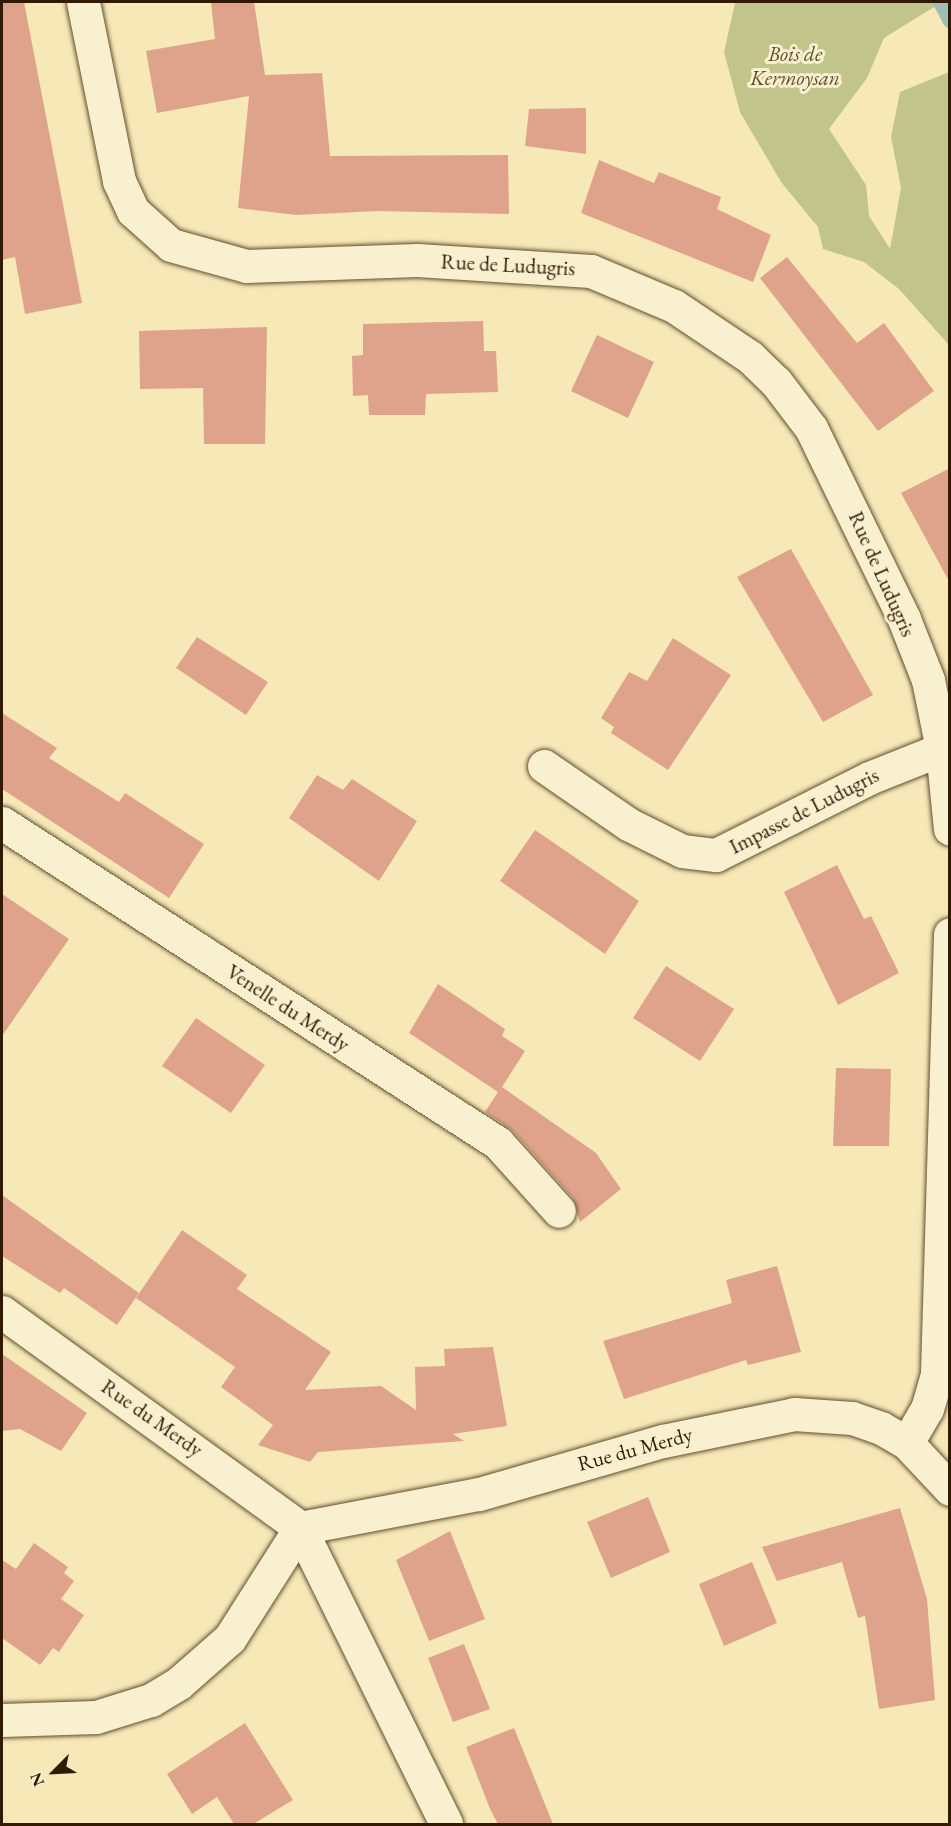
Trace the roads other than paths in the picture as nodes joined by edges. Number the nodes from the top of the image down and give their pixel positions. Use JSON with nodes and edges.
{"nodes":[{"id":1,"x":83,"y":2,"type":"edge"},
{"id":2,"x":942,"y":749,"type":"junction"},
{"id":3,"x":544,"y":766,"type":"dead end"},
{"id":4,"x":2,"y":823,"type":"edge"},
{"id":5,"x":950,"y":829,"type":"edge"},
{"id":6,"x":950,"y":934,"type":"edge"},
{"id":7,"x":559,"y":1211,"type":"dead end"},
{"id":8,"x":2,"y":1312,"type":"edge"},
{"id":9,"x":907,"y":1443,"type":"junction"},
{"id":10,"x":950,"y":1489,"type":"edge"},
{"id":11,"x":300,"y":1528,"type":"junction"},
{"id":12,"x":2,"y":1720,"type":"edge"},
{"id":13,"x":446,"y":1824,"type":"edge"}],
"edges":[{"from":1,"to":2,"type":"street","name":"Rue de Ludugris"},
{"from":2,"to":3,"type":"street","name":"Impasse de Ludugris"},
{"from":2,"to":5,"type":"street","name":"Rue de Ludugris"},
{"from":4,"to":7,"type":"street","name":"Venelle du Merdy"},
{"from":6,"to":9,"type":"street"},
{"from":8,"to":11,"type":"street","name":"Rue du Merdy"},
{"from":9,"to":10,"type":"street","name":"Rue du Merdy"},
{"from":9,"to":11,"type":"street","name":"Rue du Merdy"},
{"from":11,"to":12,"type":"street"},
{"from":11,"to":13,"type":"street","name":"Rue du Merdy"}]}
